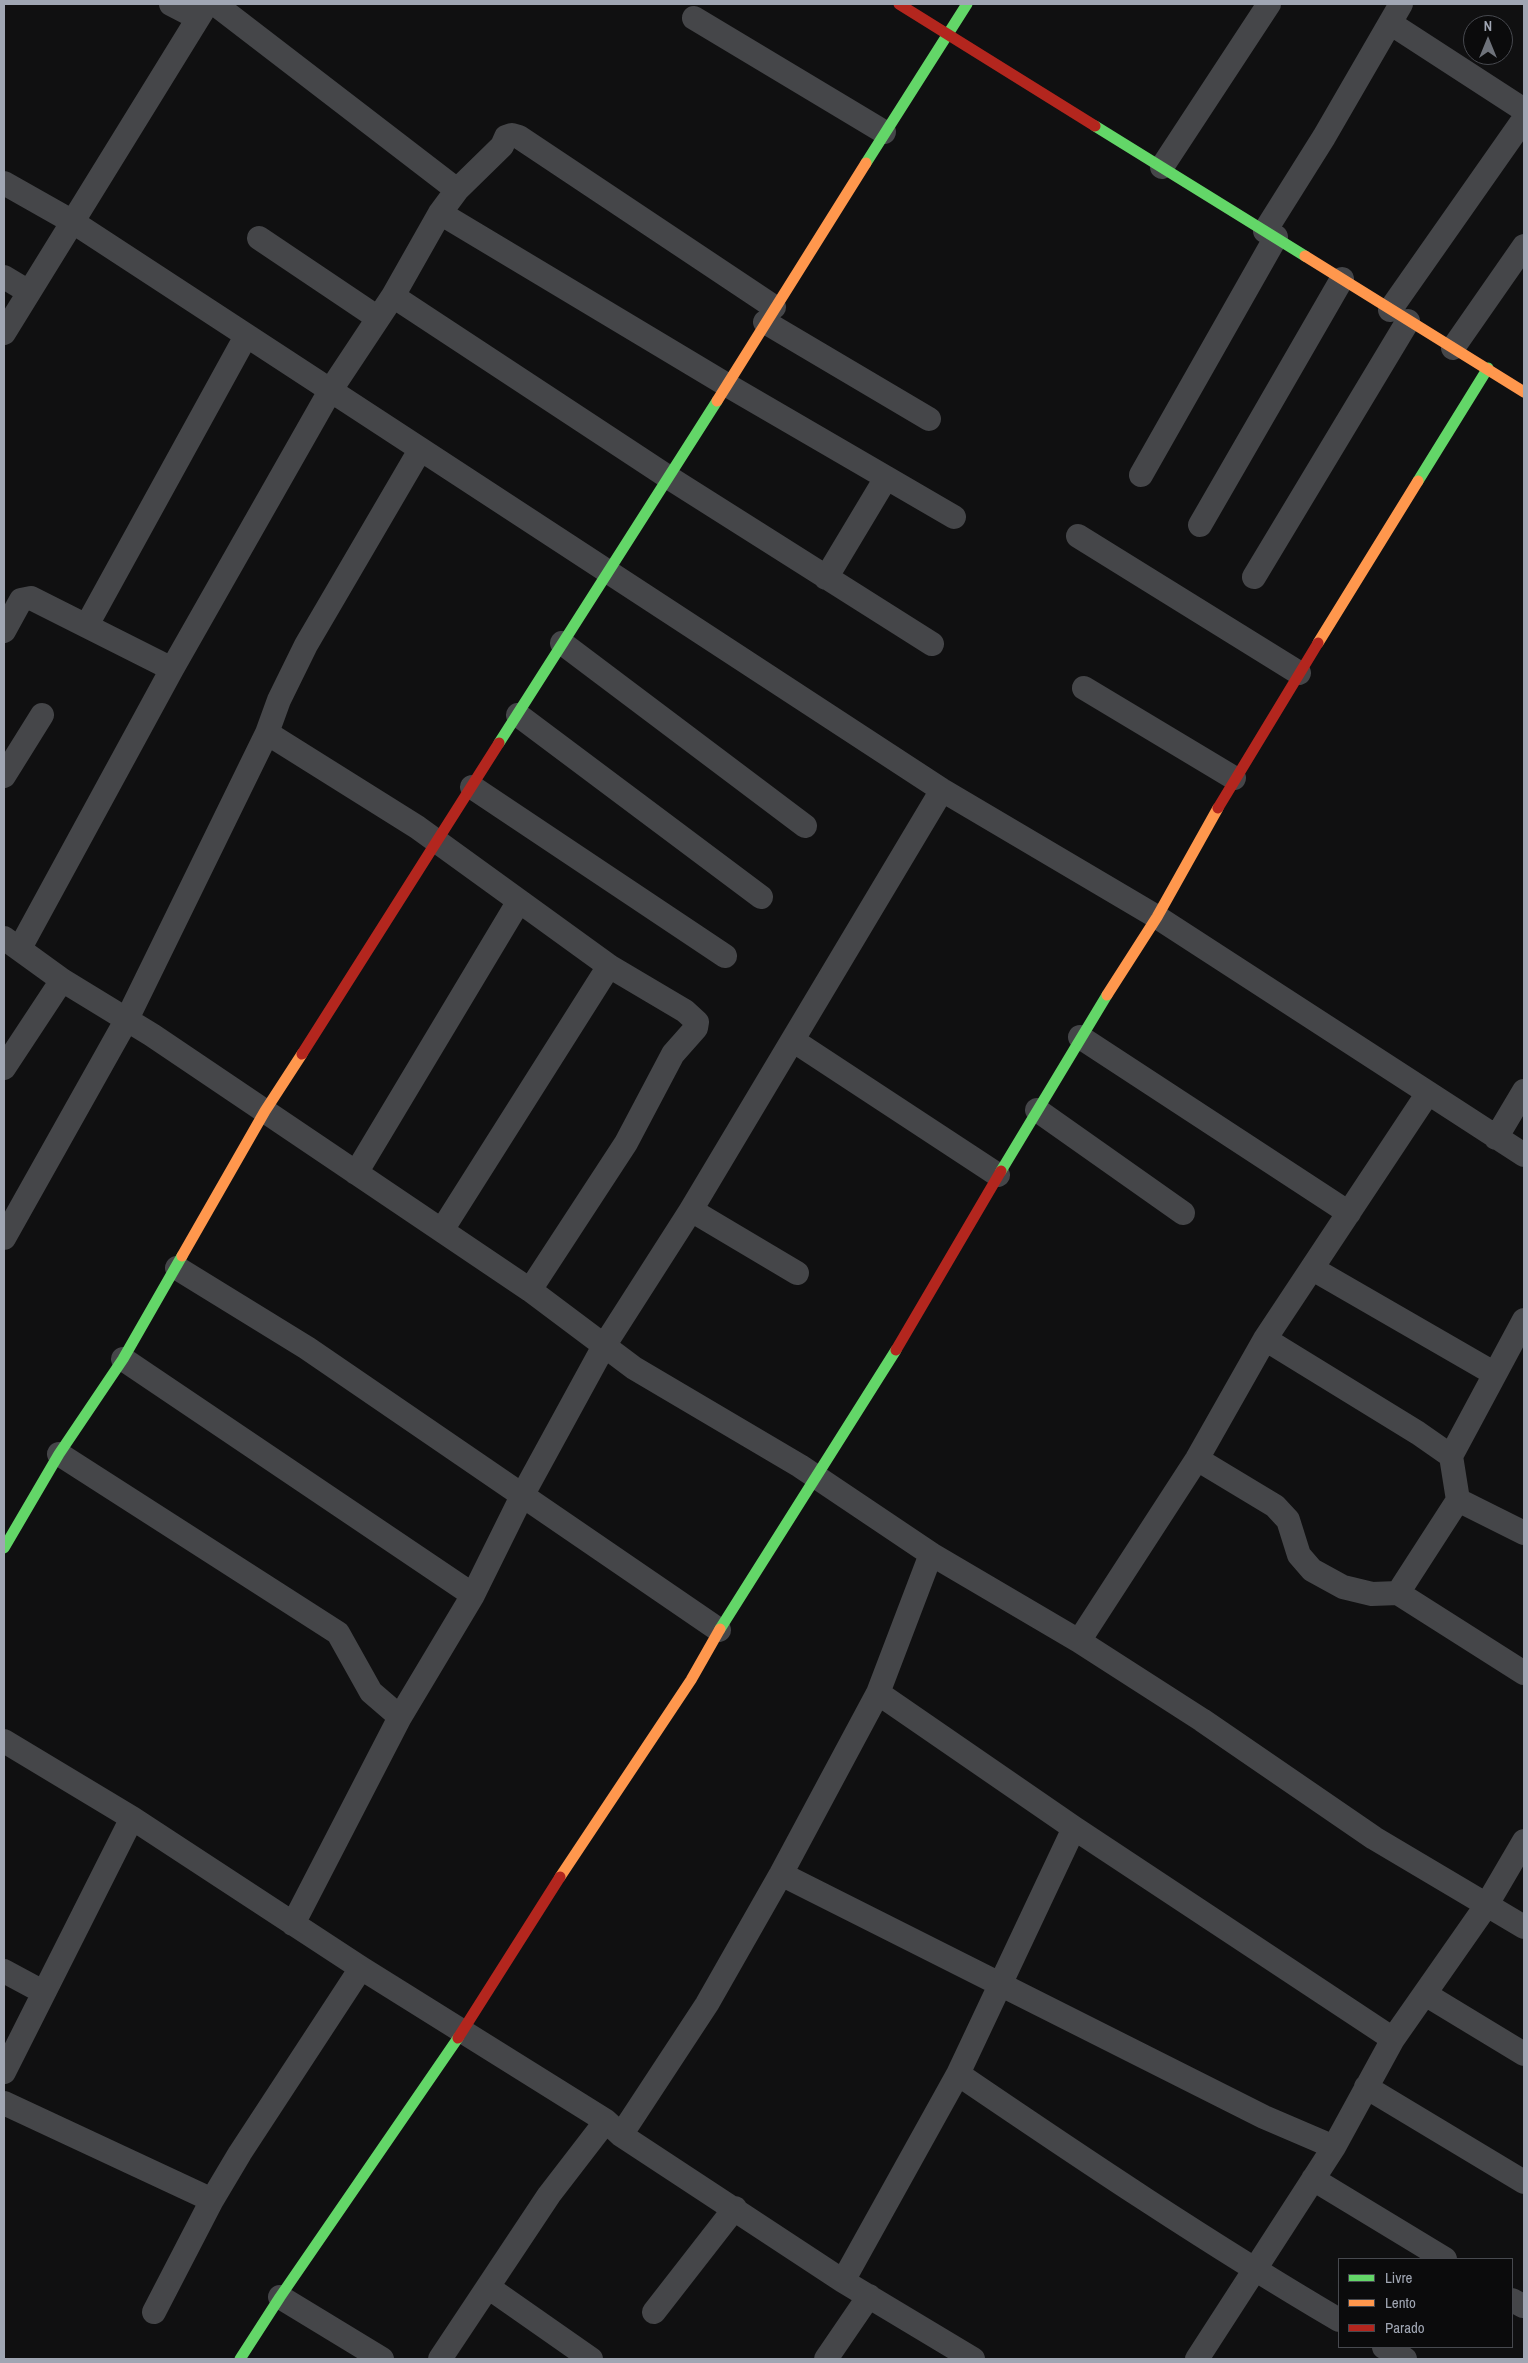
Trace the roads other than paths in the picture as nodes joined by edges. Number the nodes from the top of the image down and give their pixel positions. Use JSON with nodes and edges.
{"nodes":[{"id":1,"x":171,"y":4,"type":"edge"},
{"id":2,"x":900,"y":4,"type":"edge"},
{"id":3,"x":966,"y":4,"type":"edge"},
{"id":4,"x":1270,"y":4,"type":"edge"},
{"id":5,"x":207,"y":8,"type":"edge"},
{"id":6,"x":1396,"y":13,"type":"edge"},
{"id":7,"x":694,"y":18,"type":"dead end"},
{"id":8,"x":946,"y":34,"type":"junction"},
{"id":9,"x":1524,"y":110,"type":"edge"},
{"id":10,"x":1524,"y":119,"type":"edge"},
{"id":11,"x":884,"y":132,"type":"junction"},
{"id":12,"x":1162,"y":167,"type":"junction"},
{"id":13,"x":4,"y":183,"type":"edge"},
{"id":14,"x":457,"y":190,"type":"junction"},
{"id":15,"x":440,"y":213,"type":"junction"},
{"id":16,"x":73,"y":222,"type":"junction"},
{"id":17,"x":1270,"y":234,"type":"junction"},
{"id":18,"x":259,"y":238,"type":"dead end"},
{"id":19,"x":1524,"y":246,"type":"edge"},
{"id":20,"x":4,"y":278,"type":"edge"},
{"id":21,"x":1342,"y":279,"type":"junction"},
{"id":22,"x":29,"y":292,"type":"junction"},
{"id":23,"x":393,"y":296,"type":"junction"},
{"id":24,"x":769,"y":314,"type":"junction"},
{"id":25,"x":1399,"y":316,"type":"junction"},
{"id":26,"x":378,"y":318,"type":"junction"},
{"id":27,"x":4,"y":333,"type":"edge"},
{"id":28,"x":246,"y":336,"type":"junction"},
{"id":29,"x":1453,"y":348,"type":"junction"},
{"id":30,"x":1488,"y":368,"type":"junction"},
{"id":31,"x":727,"y":385,"type":"junction"},
{"id":32,"x":1522,"y":385,"type":"edge"},
{"id":33,"x":330,"y":391,"type":"junction"},
{"id":34,"x":929,"y":419,"type":"dead end"},
{"id":35,"x":420,"y":450,"type":"junction"},
{"id":36,"x":1141,"y":475,"type":"dead end"},
{"id":37,"x":668,"y":477,"type":"junction"},
{"id":38,"x":886,"y":478,"type":"junction"},
{"id":39,"x":954,"y":517,"type":"dead end"},
{"id":40,"x":1200,"y":525,"type":"dead end"},
{"id":41,"x":1078,"y":536,"type":"dead end"},
{"id":42,"x":608,"y":571,"type":"junction"},
{"id":43,"x":1254,"y":577,"type":"dead end"},
{"id":44,"x":826,"y":578,"type":"junction"},
{"id":45,"x":87,"y":625,"type":"junction"},
{"id":46,"x":4,"y":631,"type":"edge"},
{"id":47,"x":562,"y":644,"type":"junction"},
{"id":48,"x":932,"y":644,"type":"dead end"},
{"id":49,"x":172,"y":669,"type":"junction"},
{"id":50,"x":1299,"y":673,"type":"junction"},
{"id":51,"x":1084,"y":688,"type":"dead end"},
{"id":52,"x":42,"y":715,"type":"dead end"},
{"id":53,"x":518,"y":715,"type":"junction"},
{"id":54,"x":267,"y":734,"type":"junction"},
{"id":55,"x":4,"y":776,"type":"edge"},
{"id":56,"x":1234,"y":778,"type":"junction"},
{"id":57,"x":472,"y":787,"type":"junction"},
{"id":58,"x":942,"y":790,"type":"junction"},
{"id":59,"x":805,"y":826,"type":"dead end"},
{"id":60,"x":435,"y":842,"type":"junction"},
{"id":61,"x":761,"y":897,"type":"dead end"},
{"id":62,"x":519,"y":901,"type":"junction"},
{"id":63,"x":1157,"y":917,"type":"junction"},
{"id":64,"x":12,"y":943,"type":"edge"},
{"id":65,"x":725,"y":956,"type":"dead end"},
{"id":66,"x":609,"y":966,"type":"junction"},
{"id":67,"x":62,"y":980,"type":"junction"},
{"id":68,"x":127,"y":1019,"type":"junction"},
{"id":69,"x":1080,"y":1037,"type":"junction"},
{"id":70,"x":794,"y":1042,"type":"junction"},
{"id":71,"x":4,"y":1068,"type":"edge"},
{"id":72,"x":1524,"y":1091,"type":"edge"},
{"id":73,"x":1428,"y":1094,"type":"junction"},
{"id":74,"x":1037,"y":1110,"type":"junction"},
{"id":75,"x":265,"y":1112,"type":"junction"},
{"id":76,"x":1496,"y":1138,"type":"junction"},
{"id":77,"x":1524,"y":1154,"type":"edge"},
{"id":78,"x":356,"y":1173,"type":"junction"},
{"id":79,"x":998,"y":1175,"type":"junction"},
{"id":80,"x":691,"y":1210,"type":"junction"},
{"id":81,"x":1183,"y":1213,"type":"dead end"},
{"id":82,"x":1348,"y":1213,"type":"junction"},
{"id":83,"x":442,"y":1230,"type":"junction"},
{"id":84,"x":4,"y":1238,"type":"edge"},
{"id":85,"x":177,"y":1268,"type":"junction"},
{"id":86,"x":1313,"y":1269,"type":"junction"},
{"id":87,"x":797,"y":1273,"type":"dead end"},
{"id":88,"x":530,"y":1290,"type":"junction"},
{"id":89,"x":1524,"y":1320,"type":"edge"},
{"id":90,"x":1265,"y":1339,"type":"junction"},
{"id":91,"x":604,"y":1346,"type":"junction"},
{"id":92,"x":124,"y":1359,"type":"junction"},
{"id":93,"x":1495,"y":1374,"type":"junction"},
{"id":94,"x":59,"y":1454,"type":"junction"},
{"id":95,"x":1451,"y":1456,"type":"junction"},
{"id":96,"x":1196,"y":1459,"type":"junction"},
{"id":97,"x":817,"y":1477,"type":"junction"},
{"id":98,"x":522,"y":1496,"type":"junction"},
{"id":99,"x":1458,"y":1500,"type":"junction"},
{"id":100,"x":1524,"y":1533,"type":"edge"},
{"id":101,"x":4,"y":1548,"type":"edge"},
{"id":102,"x":931,"y":1554,"type":"junction"},
{"id":103,"x":1398,"y":1593,"type":"junction"},
{"id":104,"x":473,"y":1595,"type":"junction"},
{"id":105,"x":719,"y":1630,"type":"junction"},
{"id":106,"x":1079,"y":1641,"type":"junction"},
{"id":107,"x":1524,"y":1673,"type":"edge"},
{"id":108,"x":878,"y":1692,"type":"junction"},
{"id":109,"x":400,"y":1717,"type":"junction"},
{"id":110,"x":4,"y":1740,"type":"edge"},
{"id":111,"x":132,"y":1818,"type":"junction"},
{"id":112,"x":1074,"y":1828,"type":"junction"},
{"id":113,"x":1524,"y":1841,"type":"edge"},
{"id":114,"x":781,"y":1874,"type":"junction"},
{"id":115,"x":1486,"y":1906,"type":"junction"},
{"id":116,"x":293,"y":1924,"type":"junction"},
{"id":117,"x":1524,"y":1927,"type":"edge"},
{"id":118,"x":361,"y":1968,"type":"junction"},
{"id":119,"x":4,"y":1971,"type":"edge"},
{"id":120,"x":1000,"y":1984,"type":"junction"},
{"id":121,"x":43,"y":1992,"type":"junction"},
{"id":122,"x":1425,"y":1994,"type":"junction"},
{"id":123,"x":462,"y":2032,"type":"junction"},
{"id":124,"x":1393,"y":2039,"type":"junction"},
{"id":125,"x":1524,"y":2054,"type":"edge"},
{"id":126,"x":4,"y":2072,"type":"edge"},
{"id":127,"x":958,"y":2074,"type":"junction"},
{"id":128,"x":1366,"y":2087,"type":"junction"},
{"id":129,"x":4,"y":2102,"type":"edge"},
{"id":130,"x":614,"y":2128,"type":"junction"},
{"id":131,"x":1334,"y":2147,"type":"junction"},
{"id":132,"x":1313,"y":2179,"type":"junction"},
{"id":133,"x":1524,"y":2182,"type":"edge"},
{"id":134,"x":212,"y":2200,"type":"junction"},
{"id":135,"x":735,"y":2208,"type":"junction"},
{"id":136,"x":1443,"y":2258,"type":"edge"},
{"id":137,"x":1253,"y":2270,"type":"junction"},
{"id":138,"x":843,"y":2281,"type":"junction"},
{"id":139,"x":488,"y":2287,"type":"junction"},
{"id":140,"x":869,"y":2296,"type":"junction"},
{"id":141,"x":280,"y":2297,"type":"junction"},
{"id":142,"x":154,"y":2312,"type":"dead end"},
{"id":143,"x":654,"y":2312,"type":"dead end"},
{"id":144,"x":1338,"y":2319,"type":"edge"},
{"id":145,"x":1386,"y":2348,"type":"edge"},
{"id":146,"x":240,"y":2359,"type":"edge"},
{"id":147,"x":382,"y":2359,"type":"edge"},
{"id":148,"x":440,"y":2359,"type":"edge"},
{"id":149,"x":591,"y":2359,"type":"edge"},
{"id":150,"x":826,"y":2359,"type":"edge"},
{"id":151,"x":973,"y":2359,"type":"edge"},
{"id":152,"x":1197,"y":2359,"type":"edge"},
{"id":153,"x":1406,"y":2359,"type":"edge"}],
"edges":[{"from":1,"to":5,"type":"street"},
{"from":2,"to":8,"type":"street"},
{"from":3,"to":8,"type":"street"},
{"from":4,"to":12,"type":"street"},
{"from":5,"to":14,"type":"street"},
{"from":5,"to":16,"type":"street"},
{"from":6,"to":9,"type":"street"},
{"from":6,"to":17,"type":"street"},
{"from":7,"to":11,"type":"street"},
{"from":8,"to":11,"type":"street"},
{"from":8,"to":12,"type":"street"},
{"from":10,"to":25,"type":"street"},
{"from":11,"to":24,"type":"street"},
{"from":12,"to":17,"type":"street"},
{"from":13,"to":16,"type":"street"},
{"from":14,"to":15,"type":"street"},
{"from":14,"to":24,"type":"street"},
{"from":15,"to":23,"type":"street"},
{"from":15,"to":31,"type":"street"},
{"from":16,"to":22,"type":"street"},
{"from":16,"to":28,"type":"street"},
{"from":17,"to":21,"type":"street"},
{"from":17,"to":36,"type":"street"},
{"from":18,"to":26,"type":"street"},
{"from":19,"to":29,"type":"street"},
{"from":20,"to":22,"type":"street"},
{"from":21,"to":25,"type":"street"},
{"from":21,"to":40,"type":"street"},
{"from":22,"to":27,"type":"street"},
{"from":23,"to":26,"type":"street"},
{"from":23,"to":37,"type":"street"},
{"from":24,"to":31,"type":"street"},
{"from":24,"to":34,"type":"street"},
{"from":25,"to":29,"type":"street"},
{"from":25,"to":43,"type":"street"},
{"from":26,"to":33,"type":"street"},
{"from":28,"to":33,"type":"street"},
{"from":28,"to":45,"type":"street"},
{"from":29,"to":30,"type":"street"},
{"from":30,"to":32,"type":"street"},
{"from":30,"to":50,"type":"street"},
{"from":31,"to":37,"type":"street"},
{"from":31,"to":38,"type":"street"},
{"from":33,"to":35,"type":"street"},
{"from":33,"to":49,"type":"street"},
{"from":35,"to":42,"type":"street"},
{"from":35,"to":54,"type":"street"},
{"from":37,"to":42,"type":"street"},
{"from":37,"to":44,"type":"street"},
{"from":38,"to":39,"type":"street"},
{"from":38,"to":44,"type":"street"},
{"from":41,"to":50,"type":"street"},
{"from":42,"to":47,"type":"street"},
{"from":42,"to":58,"type":"street"},
{"from":44,"to":48,"type":"street"},
{"from":45,"to":46,"type":"street"},
{"from":45,"to":49,"type":"street"},
{"from":47,"to":53,"type":"street"},
{"from":47,"to":59,"type":"street"},
{"from":49,"to":64,"type":"street"},
{"from":50,"to":56,"type":"street"},
{"from":51,"to":56,"type":"street"},
{"from":52,"to":55,"type":"street"},
{"from":53,"to":57,"type":"street"},
{"from":53,"to":61,"type":"street"},
{"from":54,"to":60,"type":"street"},
{"from":54,"to":68,"type":"street"},
{"from":56,"to":63,"type":"street"},
{"from":57,"to":60,"type":"street"},
{"from":57,"to":65,"type":"street"},
{"from":58,"to":63,"type":"street"},
{"from":58,"to":70,"type":"street"},
{"from":60,"to":62,"type":"street"},
{"from":60,"to":75,"type":"street"},
{"from":62,"to":66,"type":"street"},
{"from":62,"to":78,"type":"street"},
{"from":63,"to":69,"type":"street"},
{"from":63,"to":73,"type":"street"},
{"from":64,"to":67,"type":"street"},
{"from":66,"to":83,"type":"street"},
{"from":66,"to":88,"type":"street"},
{"from":67,"to":68,"type":"street"},
{"from":67,"to":71,"type":"street"},
{"from":68,"to":75,"type":"street"},
{"from":68,"to":84,"type":"street"},
{"from":69,"to":74,"type":"street"},
{"from":69,"to":82,"type":"street"},
{"from":70,"to":79,"type":"street"},
{"from":70,"to":80,"type":"street"},
{"from":72,"to":76,"type":"street"},
{"from":73,"to":76,"type":"street"},
{"from":73,"to":82,"type":"street"},
{"from":74,"to":79,"type":"street"},
{"from":74,"to":81,"type":"street"},
{"from":75,"to":78,"type":"street"},
{"from":75,"to":85,"type":"street"},
{"from":76,"to":77,"type":"street"},
{"from":78,"to":83,"type":"street"},
{"from":79,"to":97,"type":"street"},
{"from":80,"to":87,"type":"street"},
{"from":80,"to":91,"type":"street"},
{"from":82,"to":86,"type":"street"},
{"from":83,"to":88,"type":"street"},
{"from":85,"to":92,"type":"street"},
{"from":85,"to":98,"type":"street"},
{"from":86,"to":90,"type":"street"},
{"from":86,"to":93,"type":"street"},
{"from":88,"to":91,"type":"street"},
{"from":89,"to":93,"type":"street"},
{"from":90,"to":95,"type":"street"},
{"from":90,"to":96,"type":"street"},
{"from":91,"to":97,"type":"street"},
{"from":91,"to":98,"type":"street"},
{"from":92,"to":94,"type":"street"},
{"from":92,"to":104,"type":"street"},
{"from":93,"to":95,"type":"street"},
{"from":94,"to":101,"type":"street"},
{"from":94,"to":109,"type":"street"},
{"from":95,"to":99,"type":"street"},
{"from":96,"to":103,"type":"street"},
{"from":96,"to":106,"type":"street"},
{"from":97,"to":102,"type":"street"},
{"from":97,"to":105,"type":"street"},
{"from":98,"to":104,"type":"street"},
{"from":98,"to":105,"type":"street"},
{"from":99,"to":100,"type":"street"},
{"from":99,"to":103,"type":"street"},
{"from":102,"to":106,"type":"street"},
{"from":102,"to":108,"type":"street"},
{"from":103,"to":107,"type":"street"},
{"from":104,"to":109,"type":"street"},
{"from":105,"to":123,"type":"street"},
{"from":106,"to":115,"type":"street"},
{"from":108,"to":112,"type":"street"},
{"from":108,"to":114,"type":"street"},
{"from":109,"to":116,"type":"street"},
{"from":110,"to":111,"type":"street"},
{"from":111,"to":116,"type":"street"},
{"from":111,"to":121,"type":"street"},
{"from":112,"to":120,"type":"street"},
{"from":112,"to":124,"type":"street"},
{"from":113,"to":115,"type":"street"},
{"from":114,"to":120,"type":"street"},
{"from":114,"to":130,"type":"street"},
{"from":115,"to":117,"type":"street"},
{"from":115,"to":122,"type":"street"},
{"from":116,"to":118,"type":"street"},
{"from":118,"to":123,"type":"street"},
{"from":118,"to":134,"type":"street"},
{"from":119,"to":121,"type":"street"},
{"from":120,"to":127,"type":"street"},
{"from":120,"to":131,"type":"street"},
{"from":121,"to":126,"type":"street"},
{"from":122,"to":124,"type":"street"},
{"from":122,"to":125,"type":"street"},
{"from":123,"to":130,"type":"street"},
{"from":123,"to":141,"type":"street"},
{"from":124,"to":128,"type":"street"},
{"from":127,"to":137,"type":"street"},
{"from":127,"to":138,"type":"street"},
{"from":128,"to":131,"type":"street"},
{"from":128,"to":133,"type":"street"},
{"from":129,"to":134,"type":"street"},
{"from":130,"to":135,"type":"street"},
{"from":130,"to":139,"type":"street"},
{"from":131,"to":132,"type":"street"},
{"from":132,"to":136,"type":"street"},
{"from":132,"to":137,"type":"street"},
{"from":134,"to":142,"type":"street"},
{"from":135,"to":138,"type":"street"},
{"from":135,"to":143,"type":"street"},
{"from":137,"to":144,"type":"street"},
{"from":137,"to":152,"type":"street"},
{"from":138,"to":140,"type":"street"},
{"from":139,"to":148,"type":"street"},
{"from":139,"to":149,"type":"street"},
{"from":140,"to":150,"type":"street"},
{"from":140,"to":151,"type":"street"},
{"from":141,"to":146,"type":"street"},
{"from":141,"to":147,"type":"street"},
{"from":145,"to":153,"type":"street"}]}
